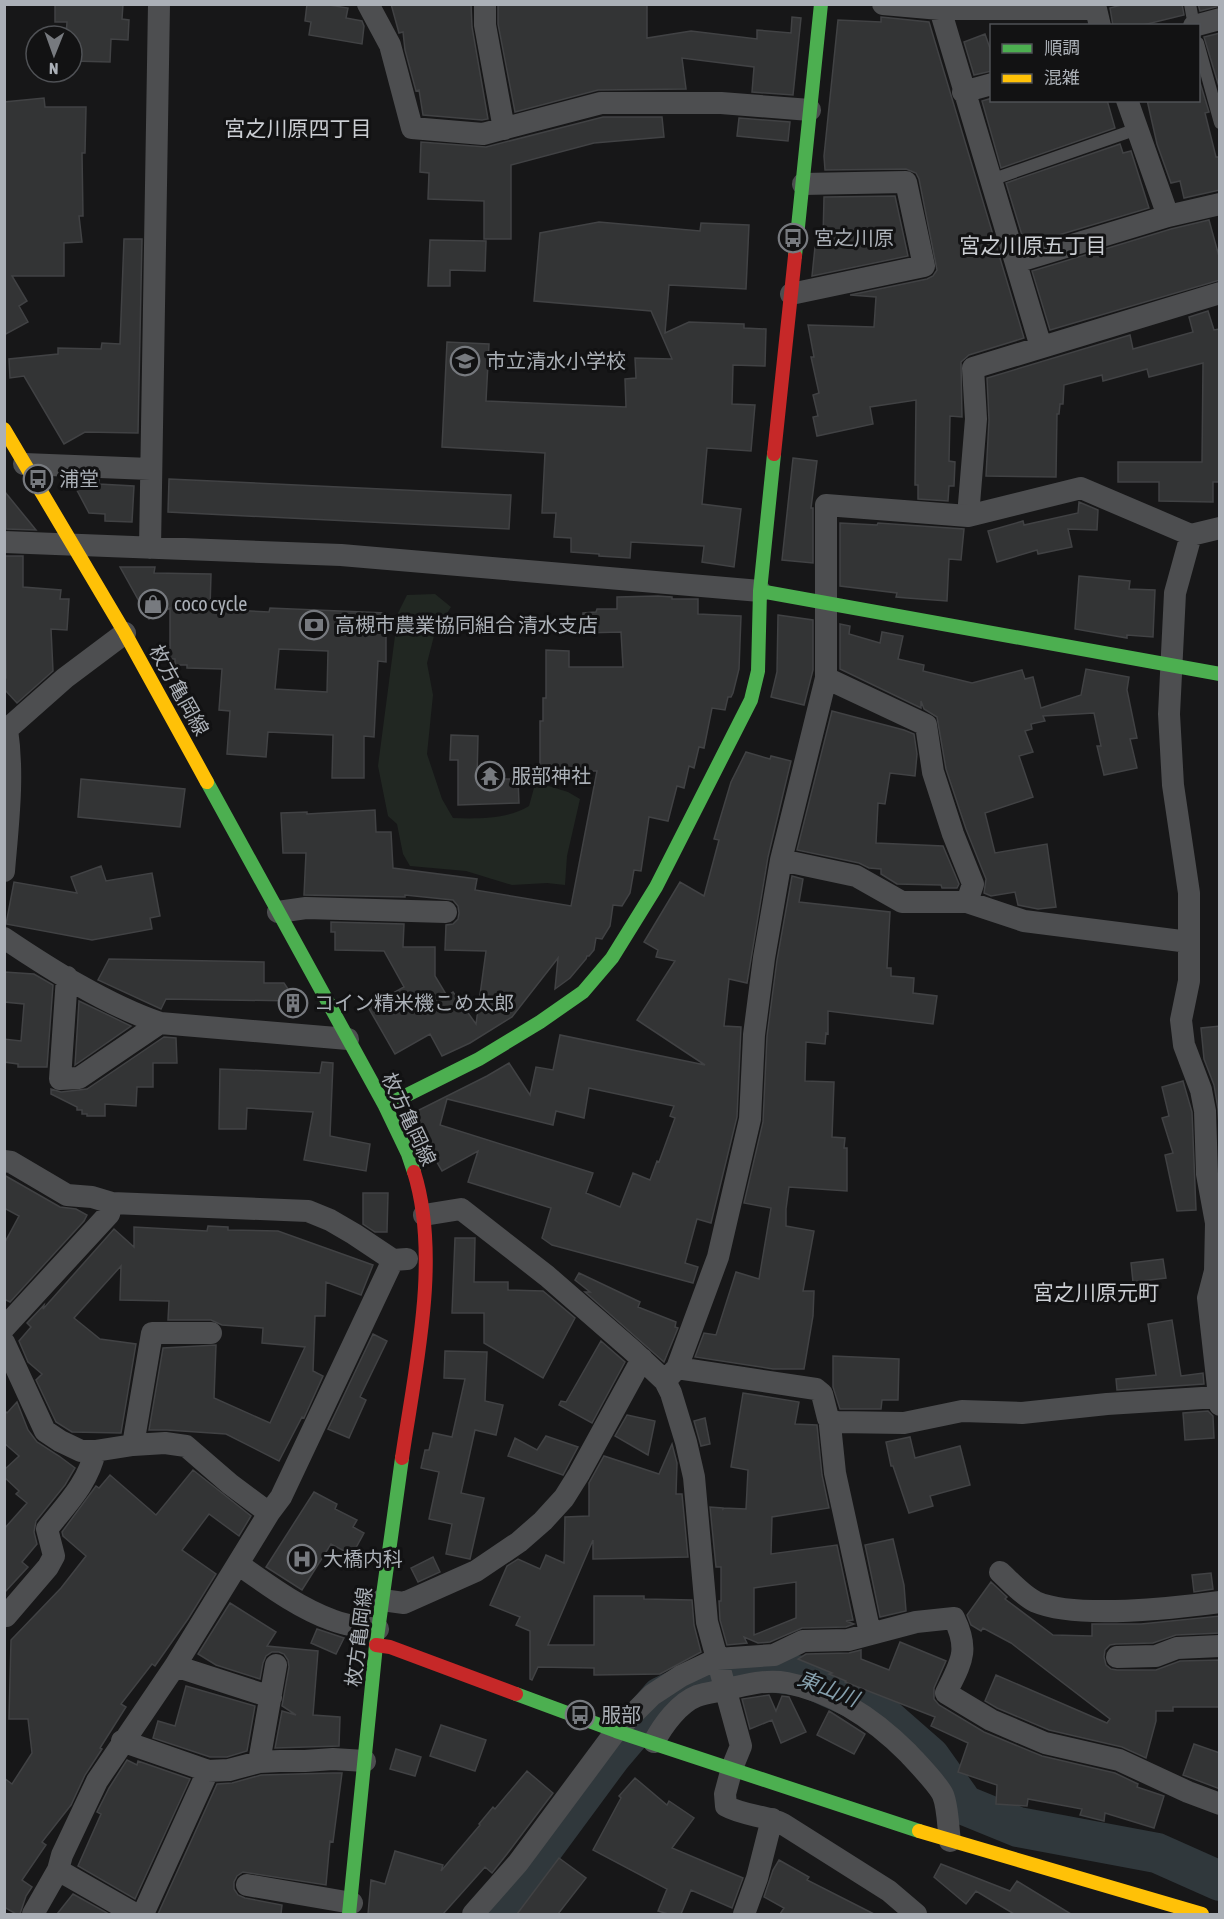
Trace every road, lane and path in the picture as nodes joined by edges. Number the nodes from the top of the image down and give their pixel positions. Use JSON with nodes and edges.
{"nodes":[{"id":1,"x":159,"y":4,"type":"edge"},
{"id":2,"x":368,"y":4,"type":"edge"},
{"id":3,"x":485,"y":4,"type":"edge"},
{"id":4,"x":821,"y":4,"type":"edge"},
{"id":5,"x":883,"y":4,"type":"edge"},
{"id":6,"x":1190,"y":4,"type":"edge"},
{"id":7,"x":940,"y":9,"type":"junction"},
{"id":8,"x":1097,"y":13,"type":"edge"},
{"id":9,"x":1220,"y":19,"type":"edge"},
{"id":10,"x":1194,"y":24,"type":"edge"},
{"id":11,"x":1200,"y":24,"type":"edge"},
{"id":12,"x":1200,"y":50,"type":"edge"},
{"id":13,"x":990,"y":85,"type":"edge"},
{"id":14,"x":963,"y":92,"type":"junction"},
{"id":15,"x":1128,"y":102,"type":"edge"},
{"id":16,"x":810,"y":111,"type":"junction"},
{"id":17,"x":1220,"y":123,"type":"edge"},
{"id":18,"x":504,"y":129,"type":"junction"},
{"id":19,"x":1137,"y":129,"type":"junction"},
{"id":20,"x":991,"y":180,"type":"junction"},
{"id":21,"x":803,"y":184,"type":"junction"},
{"id":22,"x":1218,"y":210,"type":"edge"},
{"id":23,"x":1168,"y":216,"type":"junction"},
{"id":24,"x":1016,"y":262,"type":"junction"},
{"id":25,"x":1220,"y":293,"type":"edge"},
{"id":26,"x":791,"y":294,"type":"junction"},
{"id":27,"x":1041,"y":347,"type":"junction"},
{"id":28,"x":4,"y":429,"type":"edge"},
{"id":29,"x":24,"y":464,"type":"junction"},
{"id":30,"x":150,"y":469,"type":"junction"},
{"id":31,"x":968,"y":516,"type":"junction"},
{"id":32,"x":1220,"y":528,"type":"edge"},
{"id":33,"x":1191,"y":535,"type":"junction"},
{"id":34,"x":4,"y":542,"type":"edge"},
{"id":35,"x":74,"y":545,"type":"junction"},
{"id":36,"x":150,"y":548,"type":"junction"},
{"id":37,"x":760,"y":591,"type":"junction"},
{"id":38,"x":825,"y":602,"type":"junction"},
{"id":39,"x":125,"y":633,"type":"junction"},
{"id":40,"x":1170,"y":666,"type":"junction"},
{"id":41,"x":1220,"y":675,"type":"edge"},
{"id":42,"x":826,"y":678,"type":"junction"},
{"id":43,"x":6,"y":730,"type":"edge"},
{"id":44,"x":781,"y":860,"type":"junction"},
{"id":45,"x":4,"y":871,"type":"edge"},
{"id":46,"x":967,"y":902,"type":"junction"},
{"id":47,"x":278,"y":912,"type":"junction"},
{"id":48,"x":446,"y":912,"type":"dead end"},
{"id":49,"x":4,"y":938,"type":"edge"},
{"id":50,"x":1189,"y":942,"type":"junction"},
{"id":51,"x":67,"y":977,"type":"junction"},
{"id":52,"x":160,"y":1023,"type":"junction"},
{"id":53,"x":348,"y":1040,"type":"junction"},
{"id":54,"x":385,"y":1106,"type":"junction"},
{"id":55,"x":4,"y":1161,"type":"edge"},
{"id":56,"x":112,"y":1203,"type":"junction"},
{"id":57,"x":424,"y":1215,"type":"junction"},
{"id":58,"x":426,"y":1258,"type":"junction"},
{"id":59,"x":393,"y":1260,"type":"junction"},
{"id":60,"x":4,"y":1328,"type":"edge"},
{"id":61,"x":211,"y":1333,"type":"dead end"},
{"id":62,"x":4,"y":1341,"type":"edge"},
{"id":63,"x":642,"y":1359,"type":"junction"},
{"id":64,"x":671,"y":1374,"type":"junction"},
{"id":65,"x":1219,"y":1401,"type":"edge"},
{"id":66,"x":831,"y":1421,"type":"junction"},
{"id":67,"x":133,"y":1445,"type":"junction"},
{"id":68,"x":95,"y":1451,"type":"junction"},
{"id":69,"x":269,"y":1513,"type":"junction"},
{"id":70,"x":238,"y":1564,"type":"junction"},
{"id":71,"x":1000,"y":1572,"type":"dead end"},
{"id":72,"x":382,"y":1600,"type":"junction"},
{"id":73,"x":1220,"y":1602,"type":"edge"},
{"id":74,"x":6,"y":1616,"type":"edge"},
{"id":75,"x":870,"y":1633,"type":"junction"},
{"id":76,"x":377,"y":1637,"type":"junction"},
{"id":77,"x":1220,"y":1646,"type":"edge"},
{"id":78,"x":1117,"y":1657,"type":"dead end"},
{"id":79,"x":276,"y":1665,"type":"dead end"},
{"id":80,"x":175,"y":1666,"type":"junction"},
{"id":81,"x":721,"y":1674,"type":"junction"},
{"id":82,"x":270,"y":1697,"type":"junction"},
{"id":83,"x":615,"y":1731,"type":"junction"},
{"id":84,"x":648,"y":1740,"type":"junction"},
{"id":85,"x":122,"y":1741,"type":"junction"},
{"id":86,"x":365,"y":1761,"type":"junction"},
{"id":87,"x":259,"y":1762,"type":"junction"},
{"id":88,"x":732,"y":1768,"type":"junction"},
{"id":89,"x":208,"y":1771,"type":"junction"},
{"id":90,"x":1220,"y":1804,"type":"edge"},
{"id":91,"x":772,"y":1819,"type":"junction"},
{"id":92,"x":950,"y":1841,"type":"junction"},
{"id":93,"x":58,"y":1870,"type":"junction"},
{"id":94,"x":247,"y":1885,"type":"dead end"},
{"id":95,"x":351,"y":1909,"type":"edge"},
{"id":96,"x":33,"y":1914,"type":"edge"},
{"id":97,"x":135,"y":1914,"type":"edge"},
{"id":98,"x":143,"y":1914,"type":"edge"},
{"id":99,"x":473,"y":1914,"type":"edge"},
{"id":100,"x":744,"y":1914,"type":"edge"},
{"id":101,"x":916,"y":1914,"type":"edge"},
{"id":102,"x":1202,"y":1914,"type":"edge"}],
"edges":[{"from":1,"to":30,"type":"street"},
{"from":2,"to":18,"type":"street"},
{"from":3,"to":18,"type":"street"},
{"from":4,"to":16,"type":"street"},
{"from":5,"to":7,"type":"street"},
{"from":6,"to":10,"type":"lane"},
{"from":7,"to":8,"type":"street"},
{"from":7,"to":14,"type":"street"},
{"from":9,"to":11,"type":"street"},
{"from":12,"to":17,"type":"lane"},
{"from":13,"to":14,"type":"street"},
{"from":14,"to":20,"type":"street"},
{"from":15,"to":19,"type":"street"},
{"from":16,"to":18,"type":"street"},
{"from":16,"to":21,"type":"street"},
{"from":19,"to":20,"type":"lane"},
{"from":19,"to":23,"type":"street"},
{"from":20,"to":24,"type":"street"},
{"from":21,"to":26,"type":"street"},
{"from":21,"to":26,"type":"street"},
{"from":22,"to":23,"type":"street"},
{"from":23,"to":24,"type":"street"},
{"from":24,"to":27,"type":"street"},
{"from":25,"to":27,"type":"street"},
{"from":26,"to":37,"type":"street"},
{"from":27,"to":31,"type":"street"},
{"from":28,"to":29,"type":"street","name":"枚方亀岡線"},
{"from":29,"to":30,"type":"street"},
{"from":29,"to":35,"type":"street","name":"枚方亀岡線"},
{"from":30,"to":36,"type":"street"},
{"from":31,"to":33,"type":"street"},
{"from":31,"to":38,"type":"street"},
{"from":32,"to":33,"type":"street"},
{"from":33,"to":40,"type":"street"},
{"from":34,"to":35,"type":"street"},
{"from":35,"to":36,"type":"street"},
{"from":35,"to":39,"type":"street","name":"枚方亀岡線"},
{"from":36,"to":37,"type":"street"},
{"from":37,"to":38,"type":"street"},
{"from":37,"to":54,"type":"street"},
{"from":38,"to":40,"type":"street"},
{"from":38,"to":42,"type":"street"},
{"from":39,"to":43,"type":"street"},
{"from":39,"to":47,"type":"street","name":"枚方亀岡線"},
{"from":40,"to":41,"type":"street"},
{"from":40,"to":50,"type":"street"},
{"from":42,"to":44,"type":"street"},
{"from":42,"to":46,"type":"street"},
{"from":43,"to":45,"type":"street"},
{"from":44,"to":46,"type":"street"},
{"from":44,"to":64,"type":"street"},
{"from":46,"to":50,"type":"street"},
{"from":47,"to":48,"type":"street"},
{"from":47,"to":53,"type":"street","name":"枚方亀岡線"},
{"from":49,"to":51,"type":"street"},
{"from":50,"to":65,"type":"street"},
{"from":51,"to":52,"type":"street"},
{"from":51,"to":52,"type":"street"},
{"from":52,"to":53,"type":"street"},
{"from":53,"to":54,"type":"street","name":"枚方亀岡線"},
{"from":54,"to":57,"type":"street","name":"枚方亀岡線"},
{"from":55,"to":56,"type":"street"},
{"from":56,"to":59,"type":"street"},
{"from":56,"to":60,"type":"street"},
{"from":57,"to":58,"type":"street","name":"枚方亀岡線"},
{"from":57,"to":63,"type":"street"},
{"from":58,"to":59,"type":"street"},
{"from":58,"to":72,"type":"street","name":"枚方亀岡線"},
{"from":59,"to":69,"type":"street"},
{"from":61,"to":67,"type":"street"},
{"from":62,"to":68,"type":"street"},
{"from":63,"to":64,"type":"street"},
{"from":63,"to":72,"type":"street"},
{"from":64,"to":66,"type":"street"},
{"from":64,"to":81,"type":"street"},
{"from":65,"to":66,"type":"street"},
{"from":66,"to":75,"type":"street"},
{"from":67,"to":68,"type":"street"},
{"from":67,"to":69,"type":"street"},
{"from":68,"to":74,"type":"street"},
{"from":69,"to":70,"type":"street"},
{"from":70,"to":76,"type":"street"},
{"from":70,"to":80,"type":"street"},
{"from":71,"to":73,"type":"street"},
{"from":72,"to":76,"type":"street","name":"枚方亀岡線"},
{"from":75,"to":81,"type":"street"},
{"from":75,"to":90,"type":"street"},
{"from":76,"to":83,"type":"street"},
{"from":76,"to":86,"type":"street","name":"枚方亀岡線"},
{"from":77,"to":78,"type":"street"},
{"from":79,"to":82,"type":"street"},
{"from":80,"to":82,"type":"street"},
{"from":80,"to":85,"type":"street"},
{"from":81,"to":83,"type":"street"},
{"from":81,"to":84,"type":"street"},
{"from":81,"to":88,"type":"street"},
{"from":81,"to":92,"type":"street"},
{"from":82,"to":87,"type":"street"},
{"from":83,"to":84,"type":"street"},
{"from":83,"to":99,"type":"street"},
{"from":84,"to":88,"type":"street"},
{"from":85,"to":89,"type":"street"},
{"from":85,"to":93,"type":"street"},
{"from":86,"to":87,"type":"street"},
{"from":86,"to":95,"type":"street","name":"枚方亀岡線"},
{"from":87,"to":89,"type":"street"},
{"from":88,"to":91,"type":"street"},
{"from":88,"to":92,"type":"street"},
{"from":89,"to":98,"type":"street"},
{"from":91,"to":100,"type":"street"},
{"from":91,"to":101,"type":"street"},
{"from":92,"to":102,"type":"street"},
{"from":93,"to":96,"type":"street"},
{"from":93,"to":97,"type":"street"},
{"from":94,"to":95,"type":"street"}]}
